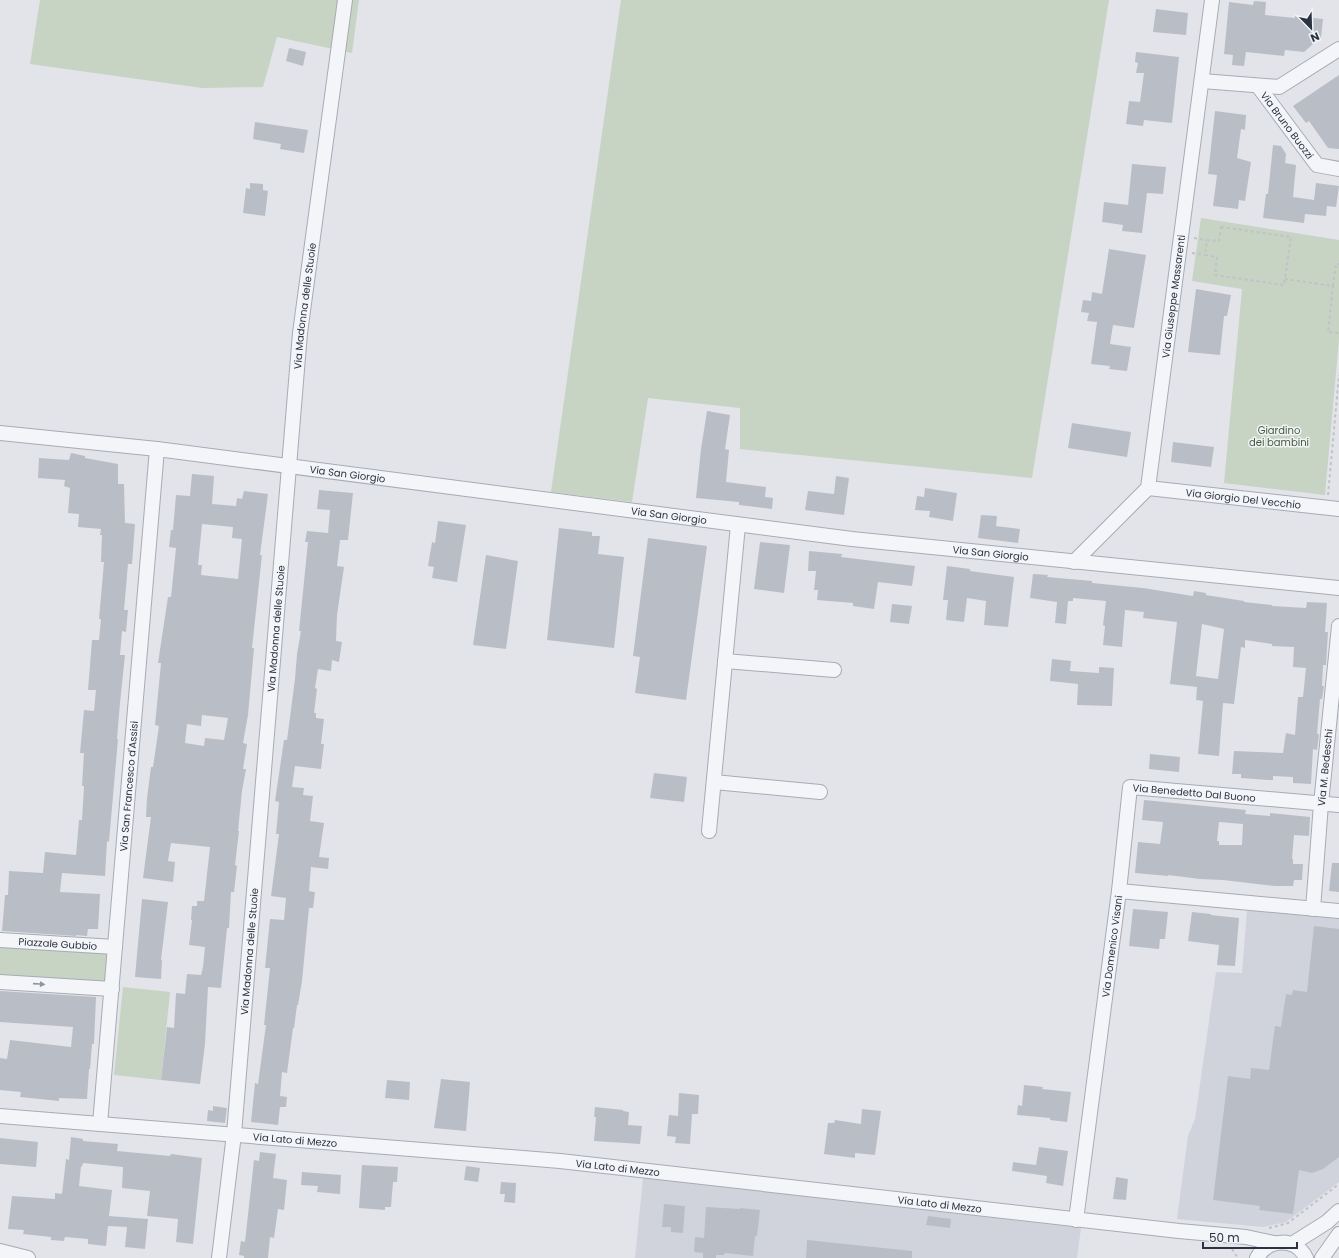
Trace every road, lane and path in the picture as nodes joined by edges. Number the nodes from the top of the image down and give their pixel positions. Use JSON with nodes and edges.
{"nodes":[{"id":1,"x":344,"y":0,"type":"edge"},
{"id":2,"x":1212,"y":0,"type":"edge"},
{"id":3,"x":1339,"y":49,"type":"edge"},
{"id":4,"x":1202,"y":81,"type":"junction"},
{"id":5,"x":1258,"y":86,"type":"junction"},
{"id":6,"x":1339,"y":169,"type":"edge"},
{"id":7,"x":1339,"y":264,"type":"edge"},
{"id":8,"x":1285,"y":279,"type":"junction"},
{"id":9,"x":1333,"y":286,"type":"junction"},
{"id":10,"x":1339,"y":332,"type":"edge"},
{"id":11,"x":1339,"y":375,"type":"edge"},
{"id":12,"x":0,"y":434,"type":"edge"},
{"id":13,"x":157,"y":449,"type":"junction"},
{"id":14,"x":289,"y":466,"type":"junction"},
{"id":15,"x":1148,"y":488,"type":"junction"},
{"id":16,"x":1328,"y":499,"type":"dead end"},
{"id":17,"x":1339,"y":509,"type":"edge"},
{"id":18,"x":738,"y":525,"type":"junction"},
{"id":19,"x":1074,"y":562,"type":"junction"},
{"id":20,"x":1339,"y":588,"type":"edge"},
{"id":21,"x":1339,"y":626,"type":"edge"},
{"id":22,"x":725,"y":661,"type":"junction"},
{"id":23,"x":834,"y":670,"type":"dead end"},
{"id":24,"x":1336,"y":697,"type":"edge"},
{"id":25,"x":714,"y":782,"type":"junction"},
{"id":26,"x":820,"y":792,"type":"dead end"},
{"id":27,"x":1321,"y":804,"type":"junction"},
{"id":28,"x":1339,"y":805,"type":"edge"},
{"id":29,"x":709,"y":831,"type":"dead end"},
{"id":30,"x":1118,"y":892,"type":"junction"},
{"id":31,"x":1313,"y":909,"type":"junction"},
{"id":32,"x":1339,"y":911,"type":"edge"},
{"id":33,"x":0,"y":940,"type":"edge"},
{"id":34,"x":115,"y":948,"type":"junction"},
{"id":35,"x":0,"y":982,"type":"edge"},
{"id":36,"x":112,"y":989,"type":"junction"},
{"id":37,"x":0,"y":1116,"type":"edge"},
{"id":38,"x":100,"y":1124,"type":"junction"},
{"id":39,"x":234,"y":1134,"type":"junction"},
{"id":40,"x":1339,"y":1184,"type":"edge"},
{"id":41,"x":1339,"y":1211,"type":"edge"},
{"id":42,"x":1076,"y":1220,"type":"junction"},
{"id":43,"x":1262,"y":1230,"type":"dead end"},
{"id":44,"x":1339,"y":1234,"type":"edge"},
{"id":45,"x":1234,"y":1237,"type":"junction"},
{"id":46,"x":1274,"y":1243,"type":"junction"},
{"id":47,"x":1292,"y":1244,"type":"junction"},
{"id":48,"x":0,"y":1251,"type":"edge"},
{"id":49,"x":28,"y":1258,"type":"edge"},
{"id":50,"x":219,"y":1258,"type":"edge"},
{"id":51,"x":1253,"y":1258,"type":"edge"},
{"id":52,"x":1257,"y":1258,"type":"edge"},
{"id":53,"x":1306,"y":1258,"type":"edge"},
{"id":54,"x":1322,"y":1258,"type":"edge"}],
"edges":[{"from":1,"to":14,"type":"street","name":"Via Madonna delle Stuoie"},
{"from":2,"to":4,"type":"street","name":"Via Giuseppe Massarenti"},
{"from":3,"to":5,"type":"street"},
{"from":4,"to":5,"type":"street"},
{"from":4,"to":15,"type":"street","name":"Via Giuseppe Massarenti"},
{"from":5,"to":6,"type":"street","name":"Via Bruno Buozzi"},
{"from":7,"to":9,"type":"path"},
{"from":8,"to":8,"type":"path"},
{"from":8,"to":9,"type":"path"},
{"from":9,"to":10,"type":"path"},
{"from":11,"to":16,"type":"path"},
{"from":12,"to":13,"type":"street","name":"Via San Giorgio"},
{"from":13,"to":14,"type":"street","name":"Via San Giorgio"},
{"from":13,"to":34,"type":"street","name":"Via San Francesco d'Assisi"},
{"from":14,"to":18,"type":"street","name":"Via San Giorgio"},
{"from":14,"to":39,"type":"street","name":"Via Madonna delle Stuoie"},
{"from":15,"to":17,"type":"street","name":"Via Giorgio Del Vecchio"},
{"from":15,"to":19,"type":"street"},
{"from":18,"to":19,"type":"street","name":"Via San Giorgio"},
{"from":18,"to":22,"type":"street"},
{"from":19,"to":20,"type":"street","name":"Via San Giorgio"},
{"from":21,"to":24,"type":"street","name":"Via M. Bedeschi"},
{"from":22,"to":23,"type":"street"},
{"from":22,"to":25,"type":"street"},
{"from":24,"to":27,"type":"street","name":"Via M. Bedeschi"},
{"from":25,"to":26,"type":"street"},
{"from":25,"to":29,"type":"street"},
{"from":27,"to":28,"type":"street","name":"Via Benedetto Dal Buono"},
{"from":27,"to":30,"type":"street","name":"Via Benedetto Dal Buono"},
{"from":27,"to":31,"type":"street","name":"Via M. Bedeschi"},
{"from":30,"to":31,"type":"street","name":"Via Domenico Visani"},
{"from":30,"to":42,"type":"street","name":"Via Domenico Visani"},
{"from":31,"to":32,"type":"street","name":"Via Domenico Visani"},
{"from":33,"to":34,"type":"street","name":"Piazzale Gubbio"},
{"from":34,"to":36,"type":"street","name":"Via San Francesco d'Assisi"},
{"from":35,"to":36,"type":"street","one_way":true},
{"from":36,"to":38,"type":"street","name":"Via San Francesco d'Assisi"},
{"from":37,"to":38,"type":"street","name":"Via Lato di Mezzo"},
{"from":38,"to":39,"type":"street","name":"Via Lato di Mezzo"},
{"from":39,"to":42,"type":"street","name":"Via Lato di Mezzo"},
{"from":39,"to":50,"type":"street","name":"Via Madonna delle Stuoie"},
{"from":40,"to":43,"type":"path"},
{"from":41,"to":47,"type":"street"},
{"from":42,"to":45,"type":"street","name":"Via Lato di Mezzo"},
{"from":44,"to":54,"type":"street"},
{"from":45,"to":46,"type":"street","name":"Via Lato di Mezzo"},
{"from":45,"to":51,"type":"street"},
{"from":46,"to":47,"type":"street","name":"Via Lato di Mezzo"},
{"from":46,"to":52,"type":"street"},
{"from":47,"to":53,"type":"street"},
{"from":48,"to":49,"type":"street"}]}
